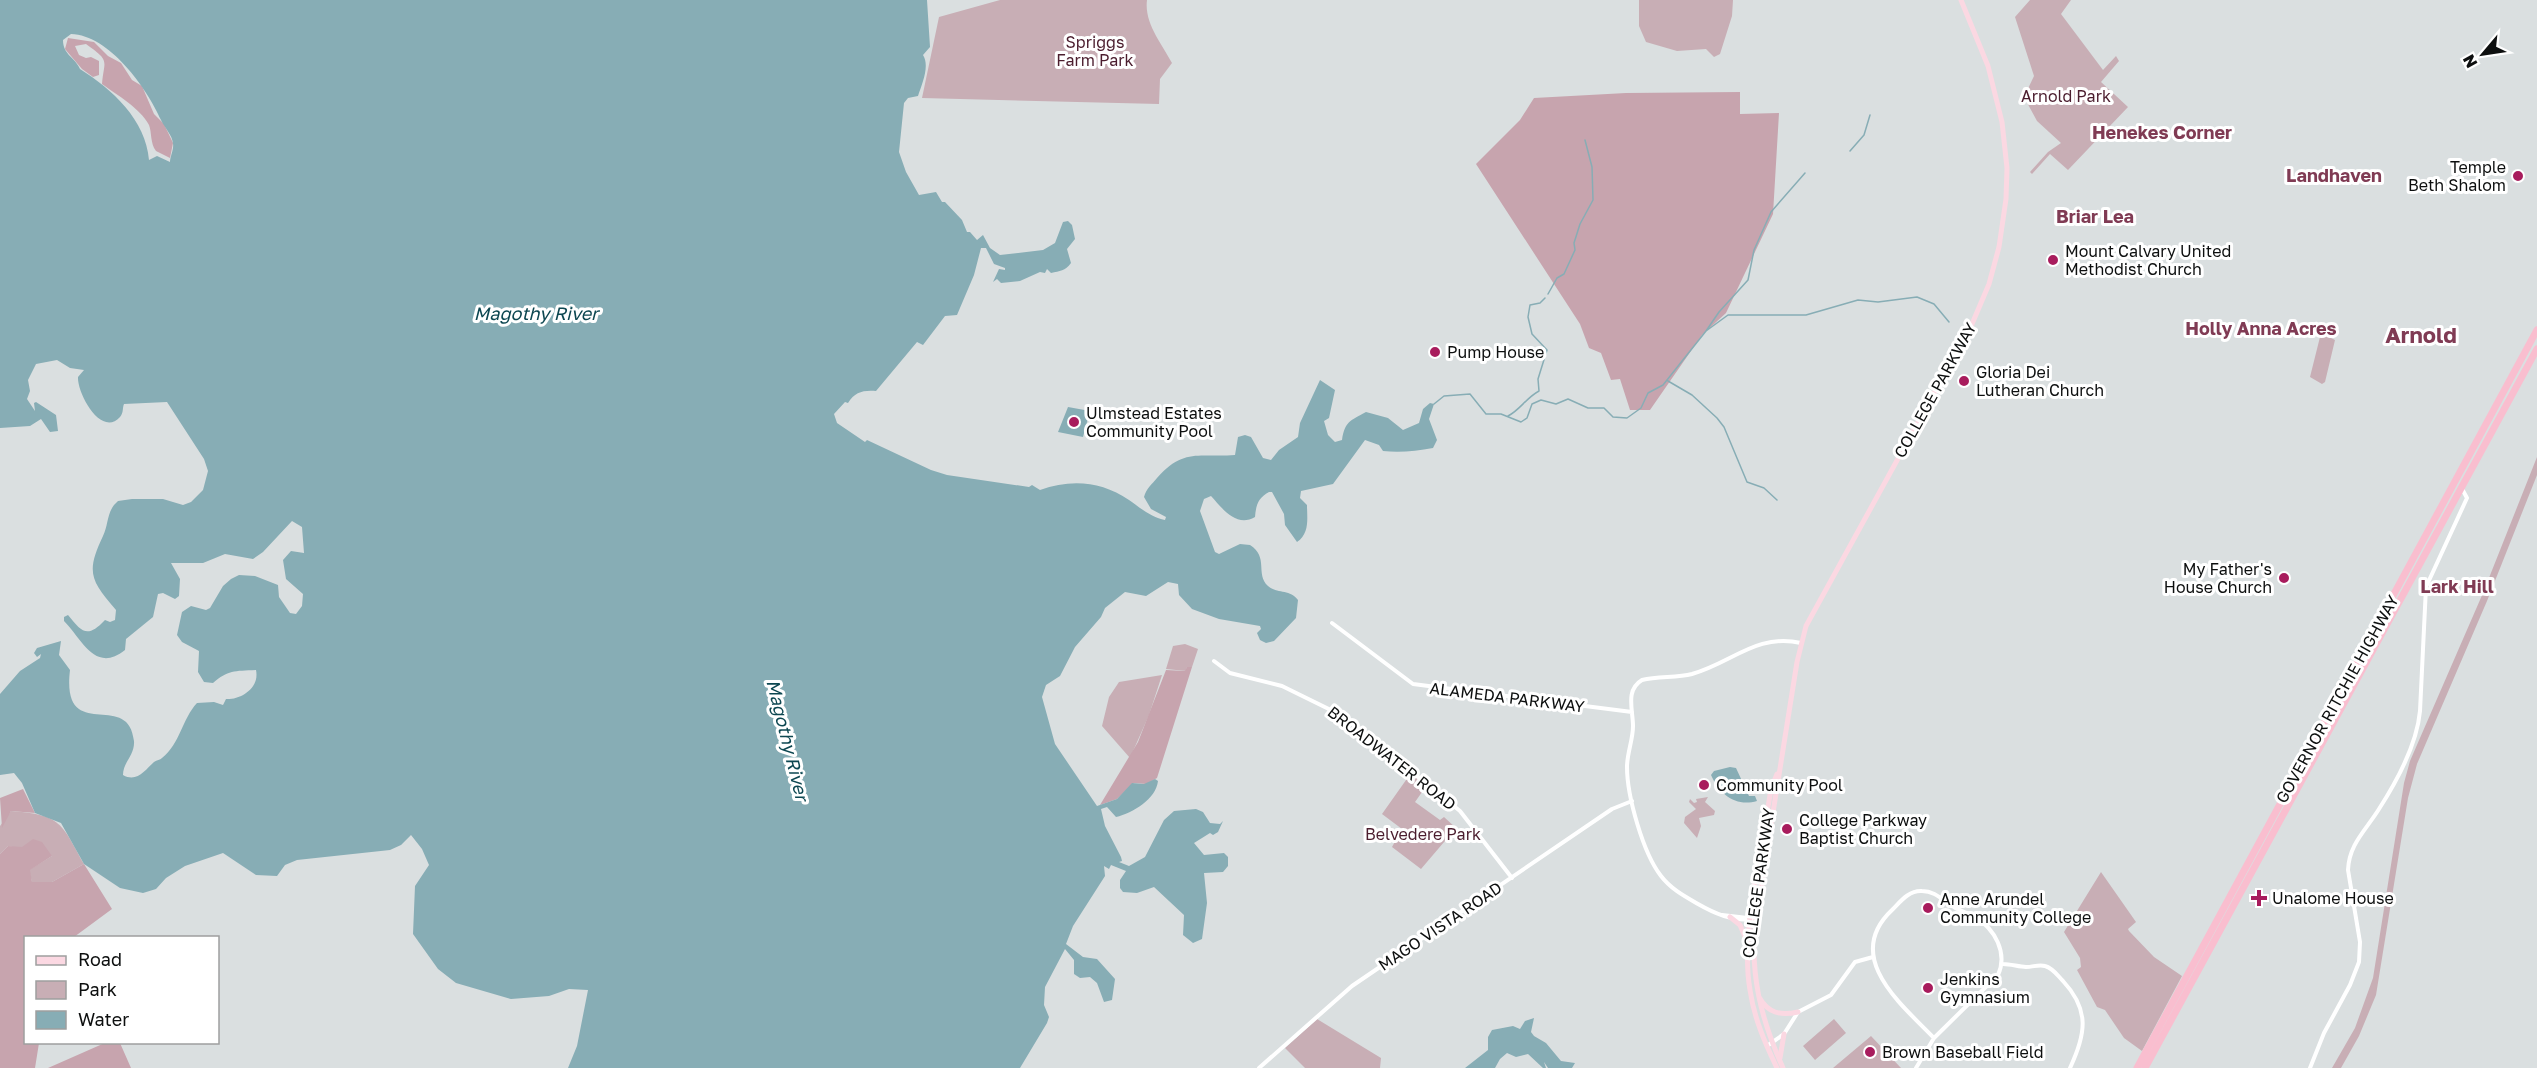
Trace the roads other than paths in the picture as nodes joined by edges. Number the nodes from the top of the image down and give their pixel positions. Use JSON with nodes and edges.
{"nodes":[{"id":1,"x":1961,"y":0,"type":"edge"},
{"id":2,"x":2537,"y":330,"type":"edge"},
{"id":3,"x":2537,"y":349,"type":"edge"},
{"id":4,"x":2458,"y":476,"type":"junction"},
{"id":5,"x":2461,"y":487,"type":"junction"},
{"id":6,"x":2387,"y":616,"type":"junction"},
{"id":7,"x":1332,"y":623,"type":"dead end"},
{"id":8,"x":1801,"y":643,"type":"junction"},
{"id":9,"x":1214,"y":661,"type":"dead end"},
{"id":10,"x":1632,"y":712,"type":"junction"},
{"id":11,"x":1780,"y":767,"type":"junction"},
{"id":12,"x":2302,"y":771,"type":"junction"},
{"id":13,"x":1771,"y":789,"type":"junction"},
{"id":14,"x":1632,"y":801,"type":"junction"},
{"id":15,"x":1774,"y":812,"type":"junction"},
{"id":16,"x":1765,"y":828,"type":"junction"},
{"id":17,"x":1512,"y":878,"type":"junction"},
{"id":18,"x":1722,"y":915,"type":"junction"},
{"id":19,"x":1730,"y":917,"type":"junction"},
{"id":20,"x":1753,"y":919,"type":"junction"},
{"id":21,"x":2208,"y":945,"type":"junction"},
{"id":22,"x":1747,"y":951,"type":"junction"},
{"id":23,"x":1873,"y":957,"type":"junction"},
{"id":24,"x":2003,"y":964,"type":"junction"},
{"id":25,"x":1755,"y":986,"type":"junction"},
{"id":26,"x":1798,"y":1012,"type":"junction"},
{"id":27,"x":1784,"y":1034,"type":"junction"},
{"id":28,"x":1934,"y":1038,"type":"junction"},
{"id":29,"x":1769,"y":1045,"type":"junction"},
{"id":30,"x":1781,"y":1067,"type":"edge"},
{"id":31,"x":1259,"y":1068,"type":"edge"},
{"id":32,"x":1916,"y":1068,"type":"edge"},
{"id":33,"x":2070,"y":1068,"type":"edge"},
{"id":34,"x":2137,"y":1068,"type":"edge"},
{"id":35,"x":2145,"y":1068,"type":"edge"},
{"id":36,"x":2310,"y":1068,"type":"edge"}],
"edges":[{"from":1,"to":8,"type":"main road","name":"COLLEGE PARKWAY"},
{"from":2,"to":4,"type":"highway","name":"GOVERNOR RITCHIE HIGHWAY"},
{"from":3,"to":5,"type":"highway","name":"GOVERNOR RITCHIE HIGHWAY"},
{"from":4,"to":5,"type":"highway"},
{"from":4,"to":6,"type":"highway","name":"GOVERNOR RITCHIE HIGHWAY"},
{"from":5,"to":6,"type":"highway","name":"GOVERNOR RITCHIE HIGHWAY"},
{"from":5,"to":36,"type":"street"},
{"from":6,"to":12,"type":"highway","name":"GOVERNOR RITCHIE HIGHWAY"},
{"from":6,"to":12,"type":"highway","name":"GOVERNOR RITCHIE HIGHWAY"},
{"from":7,"to":10,"type":"street","name":"ALAMEDA PARKWAY"},
{"from":8,"to":10,"type":"street"},
{"from":8,"to":11,"type":"main road","name":"COLLEGE PARKWAY"},
{"from":9,"to":17,"type":"street","name":"BROADWATER ROAD"},
{"from":10,"to":14,"type":"street"},
{"from":11,"to":13,"type":"main road","name":"COLLEGE PARKWAY"},
{"from":11,"to":15,"type":"main road","name":"COLLEGE PARKWAY"},
{"from":12,"to":21,"type":"highway","name":"GOVERNOR RITCHIE HIGHWAY"},
{"from":13,"to":15,"type":"main road"},
{"from":13,"to":16,"type":"main road","name":"COLLEGE PARKWAY"},
{"from":14,"to":17,"type":"street","name":"MAGO VISTA ROAD"},
{"from":14,"to":18,"type":"street"},
{"from":15,"to":16,"type":"main road"},
{"from":15,"to":20,"type":"main road","name":"COLLEGE PARKWAY"},
{"from":16,"to":20,"type":"main road","name":"COLLEGE PARKWAY"},
{"from":17,"to":31,"type":"street","name":"MAGO VISTA ROAD"},
{"from":18,"to":19,"type":"street"},
{"from":18,"to":20,"type":"street"},
{"from":19,"to":20,"type":"street"},
{"from":19,"to":22,"type":"main road"},
{"from":20,"to":22,"type":"main road","name":"COLLEGE PARKWAY"},
{"from":20,"to":25,"type":"main road","name":"COLLEGE PARKWAY"},
{"from":21,"to":34,"type":"highway","name":"GOVERNOR RITCHIE HIGHWAY"},
{"from":21,"to":35,"type":"highway","name":"GOVERNOR RITCHIE HIGHWAY"},
{"from":22,"to":29,"type":"main road","name":"COLLEGE PARKWAY"},
{"from":23,"to":24,"type":"street"},
{"from":23,"to":26,"type":"street"},
{"from":23,"to":28,"type":"street"},
{"from":24,"to":28,"type":"street"},
{"from":24,"to":33,"type":"street"},
{"from":25,"to":26,"type":"main road"},
{"from":25,"to":29,"type":"main road","name":"COLLEGE PARKWAY"},
{"from":26,"to":27,"type":"street"},
{"from":27,"to":29,"type":"street"},
{"from":27,"to":30,"type":"main road"},
{"from":28,"to":32,"type":"street"},
{"from":29,"to":30,"type":"main road","name":"COLLEGE PARKWAY"}]}
